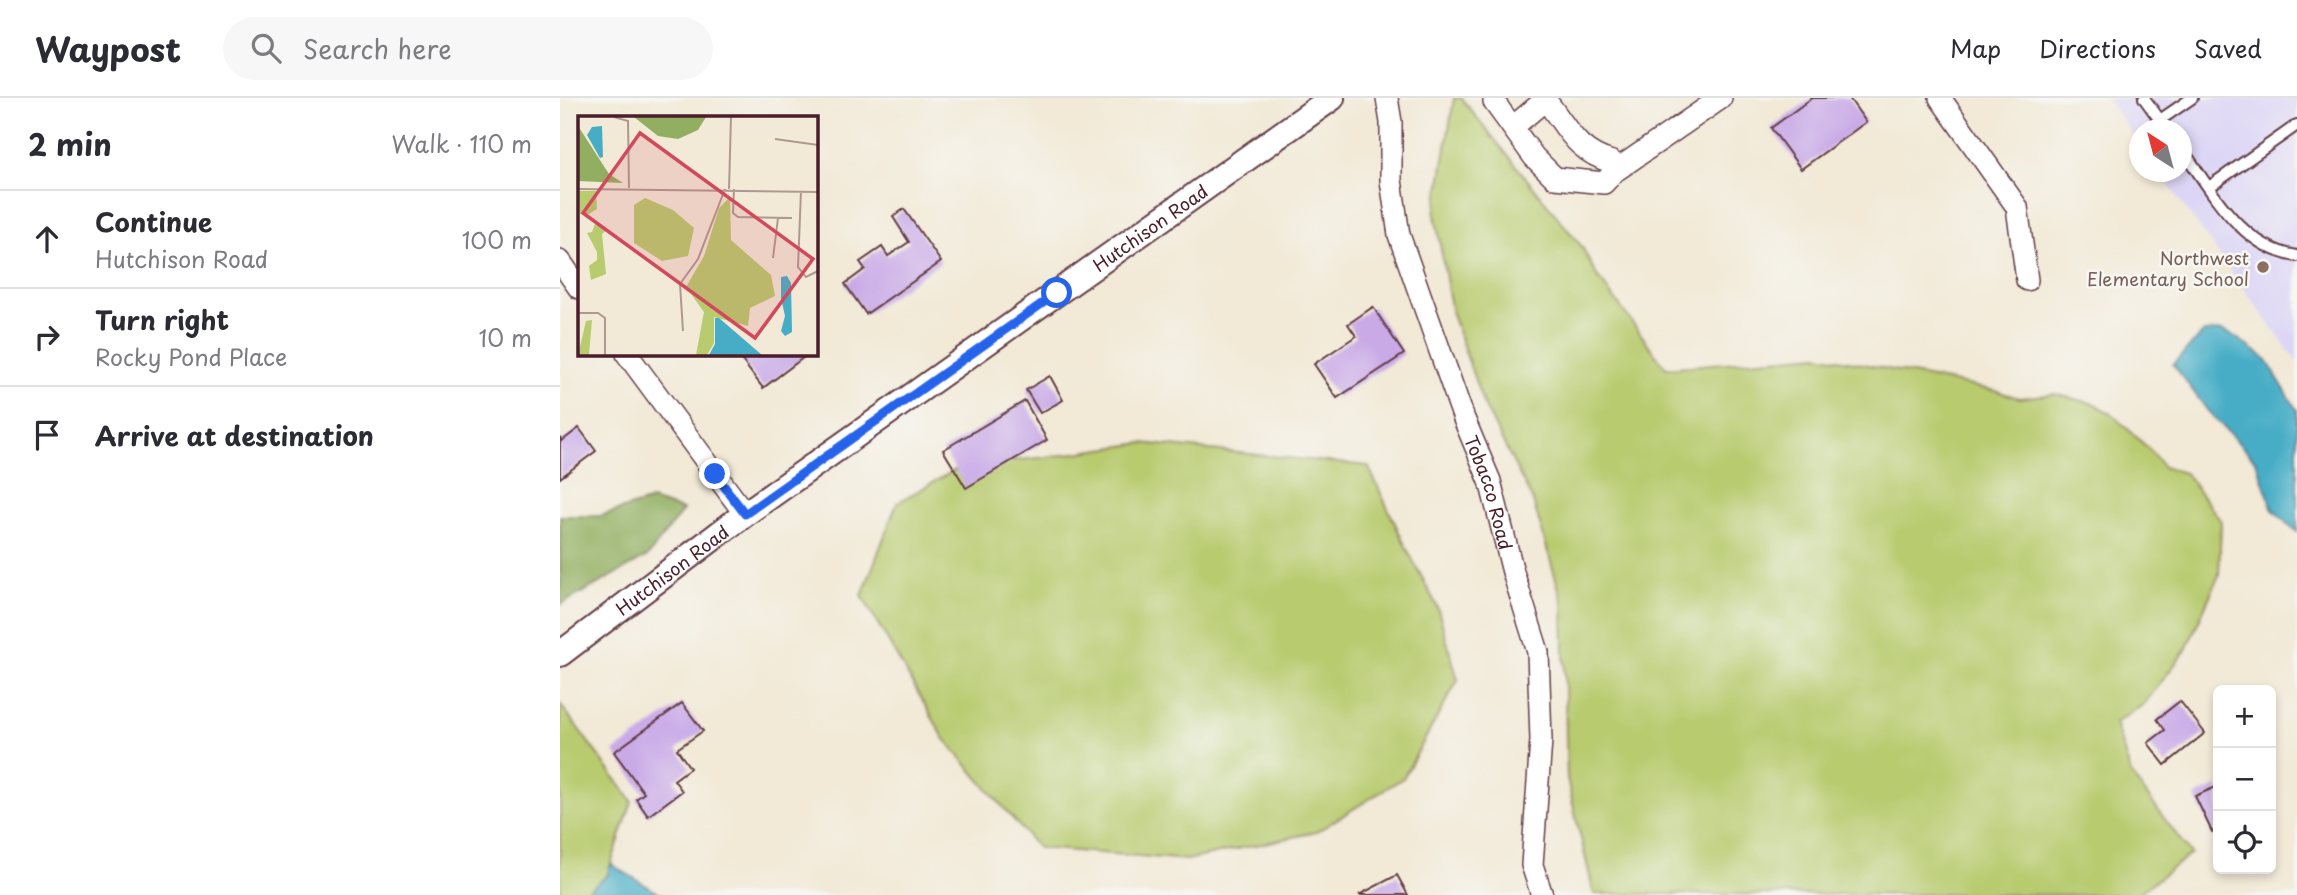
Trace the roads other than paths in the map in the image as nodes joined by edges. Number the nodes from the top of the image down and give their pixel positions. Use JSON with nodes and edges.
{"nodes":[{"id":1,"x":1332,"y":98,"type":"edge"},
{"id":2,"x":1387,"y":98,"type":"edge"},
{"id":3,"x":1495,"y":98,"type":"edge"},
{"id":4,"x":1721,"y":98,"type":"edge"},
{"id":5,"x":1940,"y":98,"type":"edge"},
{"id":6,"x":2144,"y":98,"type":"edge"},
{"id":7,"x":2192,"y":98,"type":"edge"},
{"id":8,"x":1544,"y":99,"type":"edge"},
{"id":9,"x":2160,"y":119,"type":"edge"},
{"id":10,"x":2170,"y":119,"type":"edge"},
{"id":11,"x":2297,"y":125,"type":"edge"},
{"id":12,"x":1513,"y":127,"type":"junction"},
{"id":13,"x":2192,"y":163,"type":"edge"},
{"id":14,"x":1615,"y":170,"type":"junction"},
{"id":15,"x":2209,"y":187,"type":"junction"},
{"id":16,"x":2297,"y":256,"type":"edge"},
{"id":17,"x":560,"y":261,"type":"edge"},
{"id":18,"x":2027,"y":281,"type":"dead end"},
{"id":19,"x":578,"y":287,"type":"edge"},
{"id":20,"x":628,"y":355,"type":"edge"},
{"id":21,"x":745,"y":514,"type":"junction"},
{"id":22,"x":560,"y":654,"type":"edge"},
{"id":23,"x":1542,"y":895,"type":"edge"}],
"edges":[{"from":1,"to":21,"type":"street","name":"Hutchison Road"},
{"from":2,"to":23,"type":"street","name":"Tobacco Road"},
{"from":3,"to":12,"type":"street"},
{"from":4,"to":14,"type":"street"},
{"from":5,"to":18,"type":"street"},
{"from":6,"to":9,"type":"lane"},
{"from":7,"to":10,"type":"lane"},
{"from":8,"to":12,"type":"street"},
{"from":8,"to":14,"type":"street"},
{"from":11,"to":15,"type":"lane"},
{"from":12,"to":14,"type":"street"},
{"from":13,"to":15,"type":"lane"},
{"from":15,"to":16,"type":"lane"},
{"from":17,"to":19,"type":"street"},
{"from":20,"to":21,"type":"street"},
{"from":21,"to":22,"type":"street","name":"Hutchison Road"}]}
